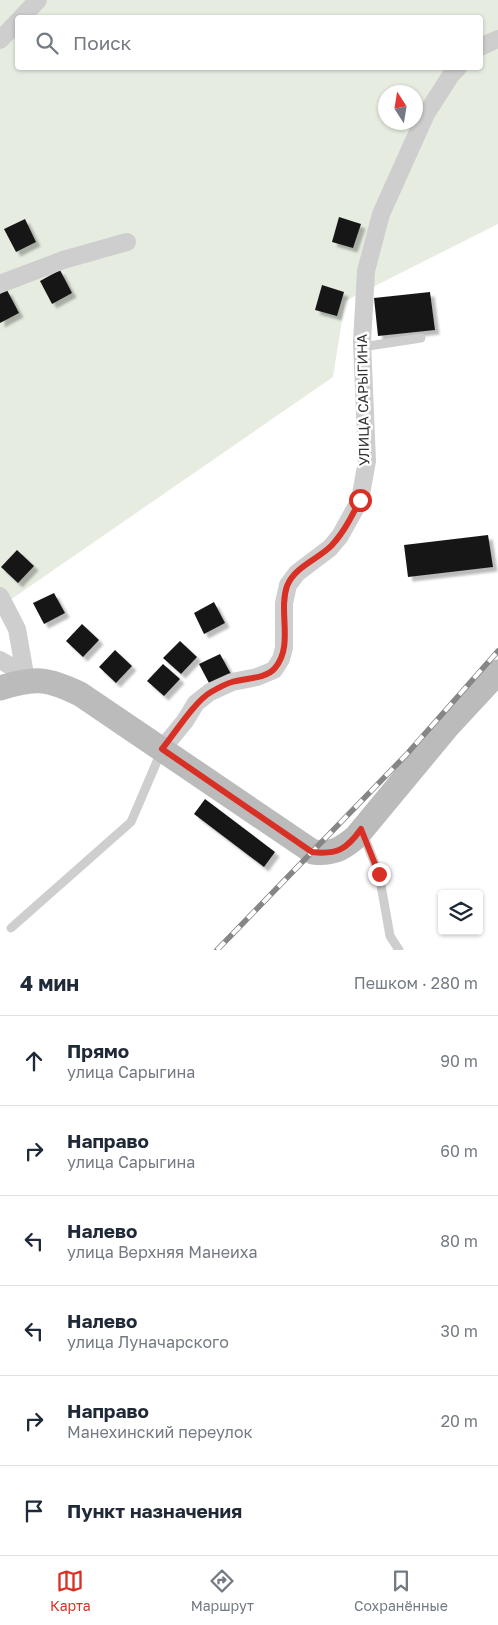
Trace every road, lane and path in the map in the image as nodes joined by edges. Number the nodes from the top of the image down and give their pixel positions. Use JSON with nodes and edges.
{"nodes":[{"id":1,"x":38,"y":0,"type":"edge"},
{"id":2,"x":24,"y":15,"type":"edge"},
{"id":3,"x":15,"y":25,"type":"edge"},
{"id":4,"x":498,"y":39,"type":"edge"},
{"id":5,"x":0,"y":40,"type":"edge"},
{"id":6,"x":483,"y":46,"type":"edge"},
{"id":7,"x":456,"y":70,"type":"edge"},
{"id":8,"x":126,"y":242,"type":"dead end"},
{"id":9,"x":0,"y":284,"type":"edge"},
{"id":10,"x":420,"y":338,"type":"dead end"},
{"id":11,"x":362,"y":347,"type":"junction"},
{"id":12,"x":0,"y":596,"type":"edge"},
{"id":13,"x":0,"y":660,"type":"edge"},
{"id":14,"x":498,"y":672,"type":"edge"},
{"id":15,"x":30,"y":677,"type":"junction"},
{"id":16,"x":0,"y":688,"type":"edge"},
{"id":17,"x":162,"y":749,"type":"junction"},
{"id":18,"x":361,"y":829,"type":"junction"},
{"id":19,"x":11,"y":928,"type":"dead end"},
{"id":20,"x":399,"y":950,"type":"edge"}],
"edges":[{"from":1,"to":2,"type":"street"},
{"from":3,"to":5,"type":"street"},
{"from":4,"to":6,"type":"street"},
{"from":7,"to":11,"type":"street","name":"УЛИЦА САРЫГИНА"},
{"from":8,"to":9,"type":"street"},
{"from":10,"to":11,"type":"lane"},
{"from":11,"to":17,"type":"street","name":"УЛИЦА САРЫГИНА"},
{"from":12,"to":15,"type":"street"},
{"from":13,"to":15,"type":"street"},
{"from":14,"to":18,"type":"main road"},
{"from":15,"to":16,"type":"main road"},
{"from":15,"to":17,"type":"main road"},
{"from":17,"to":18,"type":"main road"},
{"from":17,"to":19,"type":"lane"},
{"from":18,"to":20,"type":"lane"}]}
